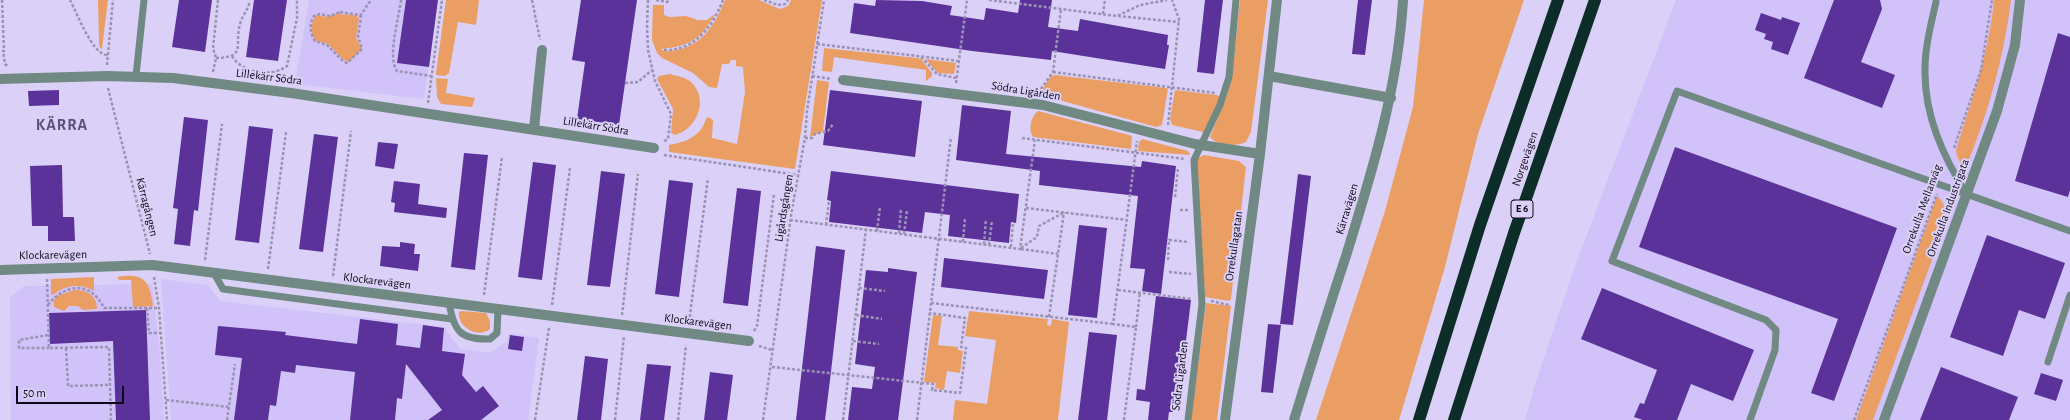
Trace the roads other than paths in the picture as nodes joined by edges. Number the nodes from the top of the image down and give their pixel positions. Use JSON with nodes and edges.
{"nodes":[{"id":1,"x":144,"y":0,"type":"edge"},
{"id":2,"x":1236,"y":0,"type":"edge"},
{"id":3,"x":1277,"y":0,"type":"edge"},
{"id":4,"x":1403,"y":0,"type":"edge"},
{"id":5,"x":1558,"y":0,"type":"edge"},
{"id":6,"x":1595,"y":0,"type":"edge"},
{"id":7,"x":2020,"y":0,"type":"edge"},
{"id":8,"x":1936,"y":2,"type":"dead end"},
{"id":9,"x":542,"y":50,"type":"road end"},
{"id":10,"x":136,"y":76,"type":"junction"},
{"id":11,"x":1269,"y":76,"type":"junction"},
{"id":12,"x":0,"y":79,"type":"edge"},
{"id":13,"x":843,"y":80,"type":"road end"},
{"id":14,"x":1391,"y":98,"type":"junction"},
{"id":15,"x":534,"y":129,"type":"junction"},
{"id":16,"x":1202,"y":145,"type":"junction"},
{"id":17,"x":654,"y":148,"type":"road end"},
{"id":18,"x":1260,"y":154,"type":"junction"},
{"id":19,"x":1967,"y":195,"type":"junction"},
{"id":20,"x":2070,"y":231,"type":"edge"},
{"id":21,"x":0,"y":270,"type":"edge"},
{"id":22,"x":209,"y":272,"type":"junction"},
{"id":23,"x":2070,"y":295,"type":"edge"},
{"id":24,"x":449,"y":303,"type":"junction"},
{"id":25,"x":498,"y":309,"type":"junction"},
{"id":26,"x":452,"y":319,"type":"junction"},
{"id":27,"x":749,"y":341,"type":"road end"},
{"id":28,"x":2048,"y":362,"type":"dead end"},
{"id":29,"x":1188,"y":420,"type":"edge"},
{"id":30,"x":1225,"y":420,"type":"edge"},
{"id":31,"x":1294,"y":420,"type":"edge"},
{"id":32,"x":1419,"y":420,"type":"edge"},
{"id":33,"x":1454,"y":420,"type":"edge"},
{"id":34,"x":1750,"y":420,"type":"edge"},
{"id":35,"x":1884,"y":420,"type":"edge"}],
"edges":[{"from":1,"to":10,"type":"lane"},
{"from":2,"to":16,"type":"lane"},
{"from":3,"to":11,"type":"street","name":"Orrekullagatan"},
{"from":4,"to":14,"type":"street","name":"Kärravägen"},
{"from":5,"to":32,"type":"highway","name":"Norgevägen"},
{"from":6,"to":33,"type":"highway","name":"Norgevägen","number":"E 6"},
{"from":7,"to":19,"type":"street","name":"Orrekulla Industrigata"},
{"from":8,"to":19,"type":"lane"},
{"from":9,"to":15,"type":"street"},
{"from":10,"to":12,"type":"street","name":"Lillekärr Södra"},
{"from":10,"to":15,"type":"street","name":"Lillekärr Södra"},
{"from":11,"to":14,"type":"street"},
{"from":11,"to":18,"type":"street","name":"Orrekullagatan"},
{"from":13,"to":16,"type":"street","name":"Södra Ligården"},
{"from":14,"to":31,"type":"street","name":"Kärravägen"},
{"from":15,"to":17,"type":"street","name":"Lillekärr Södra"},
{"from":16,"to":18,"type":"street","name":"Södra Ligården"},
{"from":16,"to":29,"type":"lane","name":"Södra Ligården"},
{"from":18,"to":30,"type":"street","name":"Orrekullagatan"},
{"from":19,"to":20,"type":"lane"},
{"from":19,"to":34,"type":"lane"},
{"from":19,"to":35,"type":"street","name":"Orrekulla Industrigata"},
{"from":21,"to":22,"type":"street","name":"Klockarevägen"},
{"from":22,"to":24,"type":"street","name":"Klockarevägen"},
{"from":22,"to":26,"type":"lane"},
{"from":23,"to":28,"type":"lane"},
{"from":24,"to":25,"type":"street","name":"Klockarevägen"},
{"from":24,"to":26,"type":"lane"},
{"from":25,"to":26,"type":"lane"},
{"from":25,"to":27,"type":"street","name":"Klockarevägen"}]}
